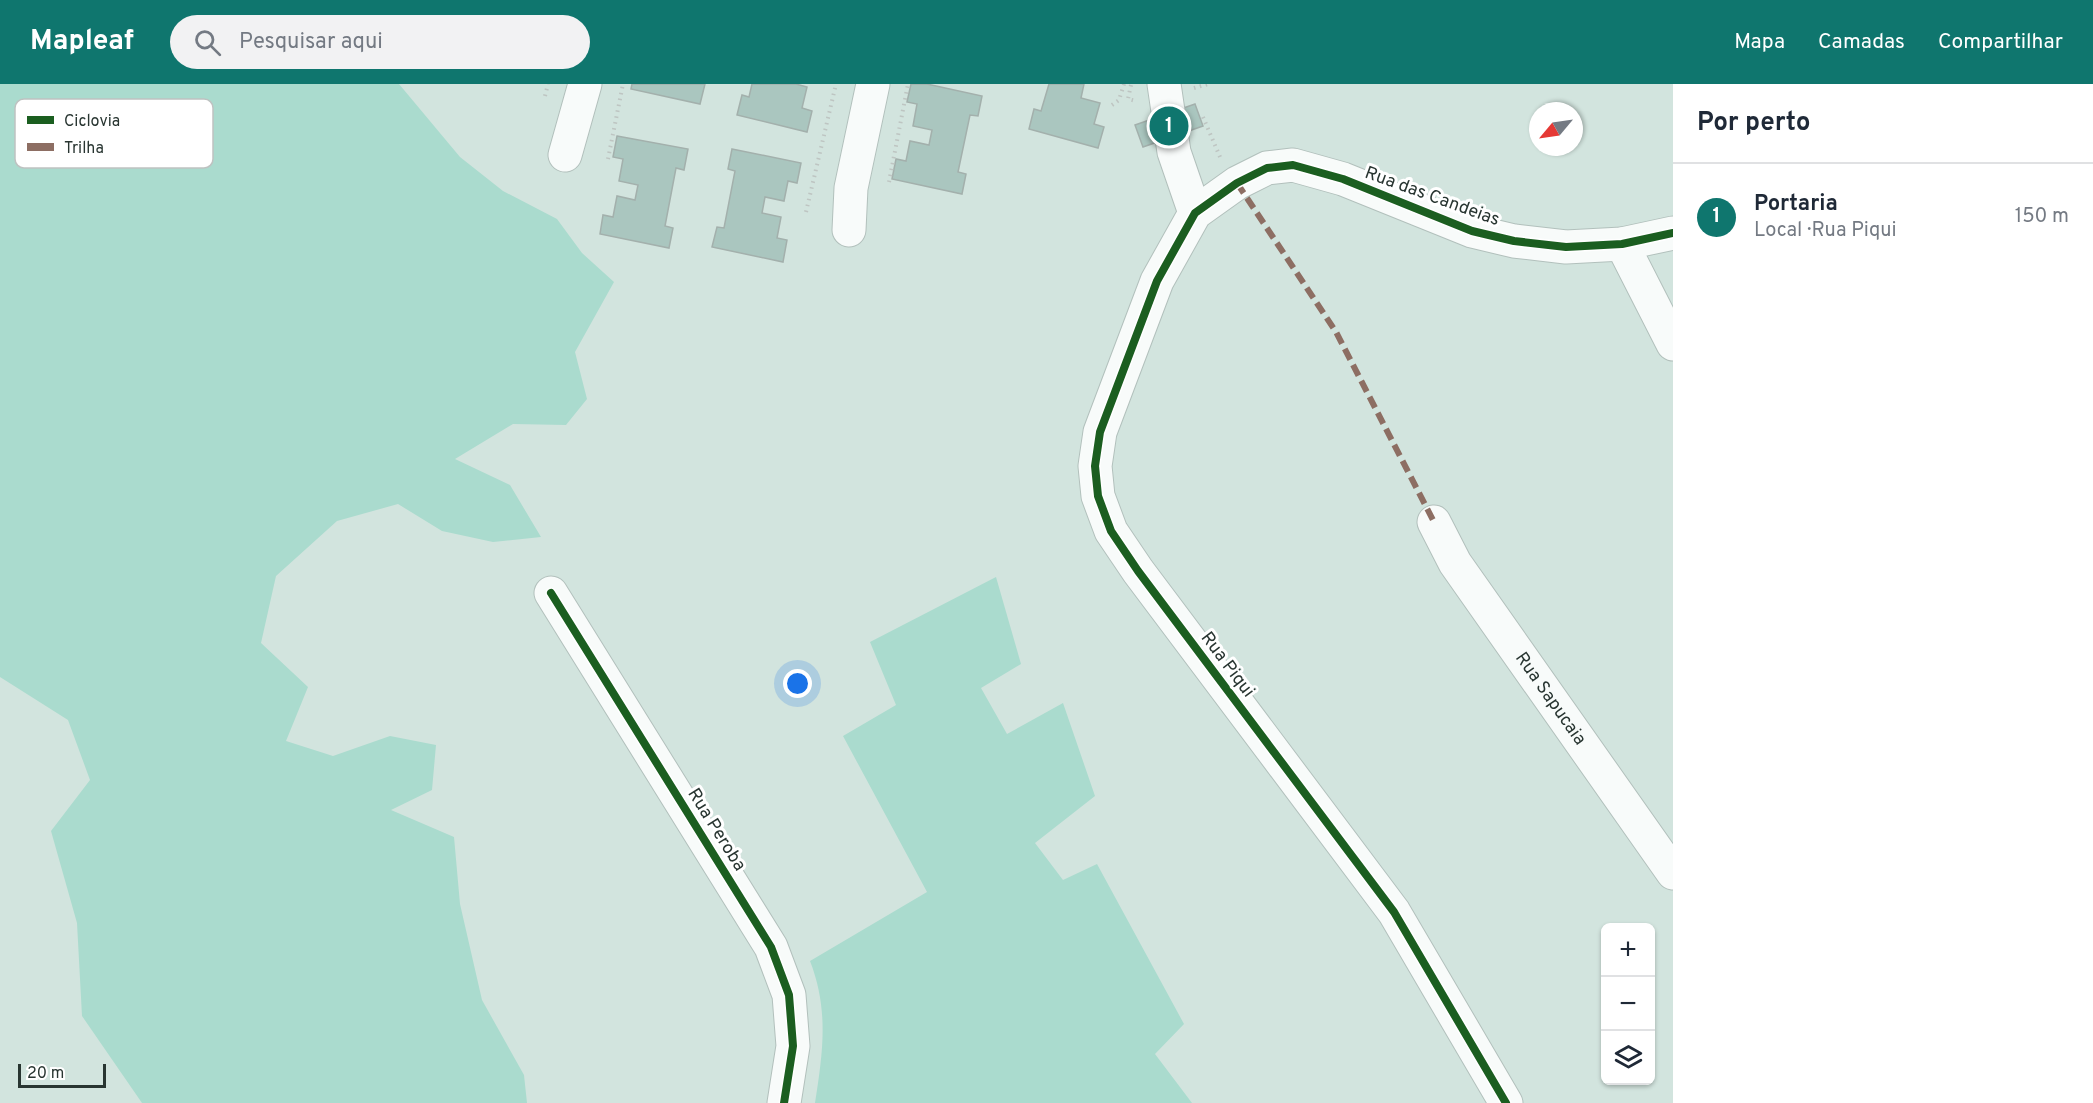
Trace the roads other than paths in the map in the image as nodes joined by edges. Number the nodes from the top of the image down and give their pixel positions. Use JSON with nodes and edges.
{"nodes":[{"id":1,"x":585,"y":84,"type":"edge"},
{"id":2,"x":873,"y":84,"type":"edge"},
{"id":3,"x":1164,"y":84,"type":"edge"},
{"id":4,"x":565,"y":155,"type":"dead end"},
{"id":5,"x":1195,"y":213,"type":"junction"},
{"id":6,"x":849,"y":230,"type":"dead end"},
{"id":7,"x":1673,"y":233,"type":"edge"},
{"id":8,"x":1622,"y":244,"type":"junction"},
{"id":9,"x":1673,"y":344,"type":"edge"},
{"id":10,"x":1434,"y":522,"type":"dead end"},
{"id":11,"x":550,"y":593,"type":"dead end"},
{"id":12,"x":1673,"y":873,"type":"edge"},
{"id":13,"x":784,"y":1103,"type":"edge"},
{"id":14,"x":1506,"y":1103,"type":"edge"}],
"edges":[{"from":1,"to":4,"type":"street"},
{"from":2,"to":6,"type":"street"},
{"from":3,"to":5,"type":"street"},
{"from":5,"to":8,"type":"street","name":"Rua das Candeias"},
{"from":5,"to":14,"type":"street","name":"Rua Piqui"},
{"from":7,"to":8,"type":"street","name":"Rua das Candeias"},
{"from":8,"to":9,"type":"street"},
{"from":10,"to":12,"type":"street","name":"Rua Sapucaia"},
{"from":11,"to":13,"type":"street","name":"Rua Peroba"}]}
